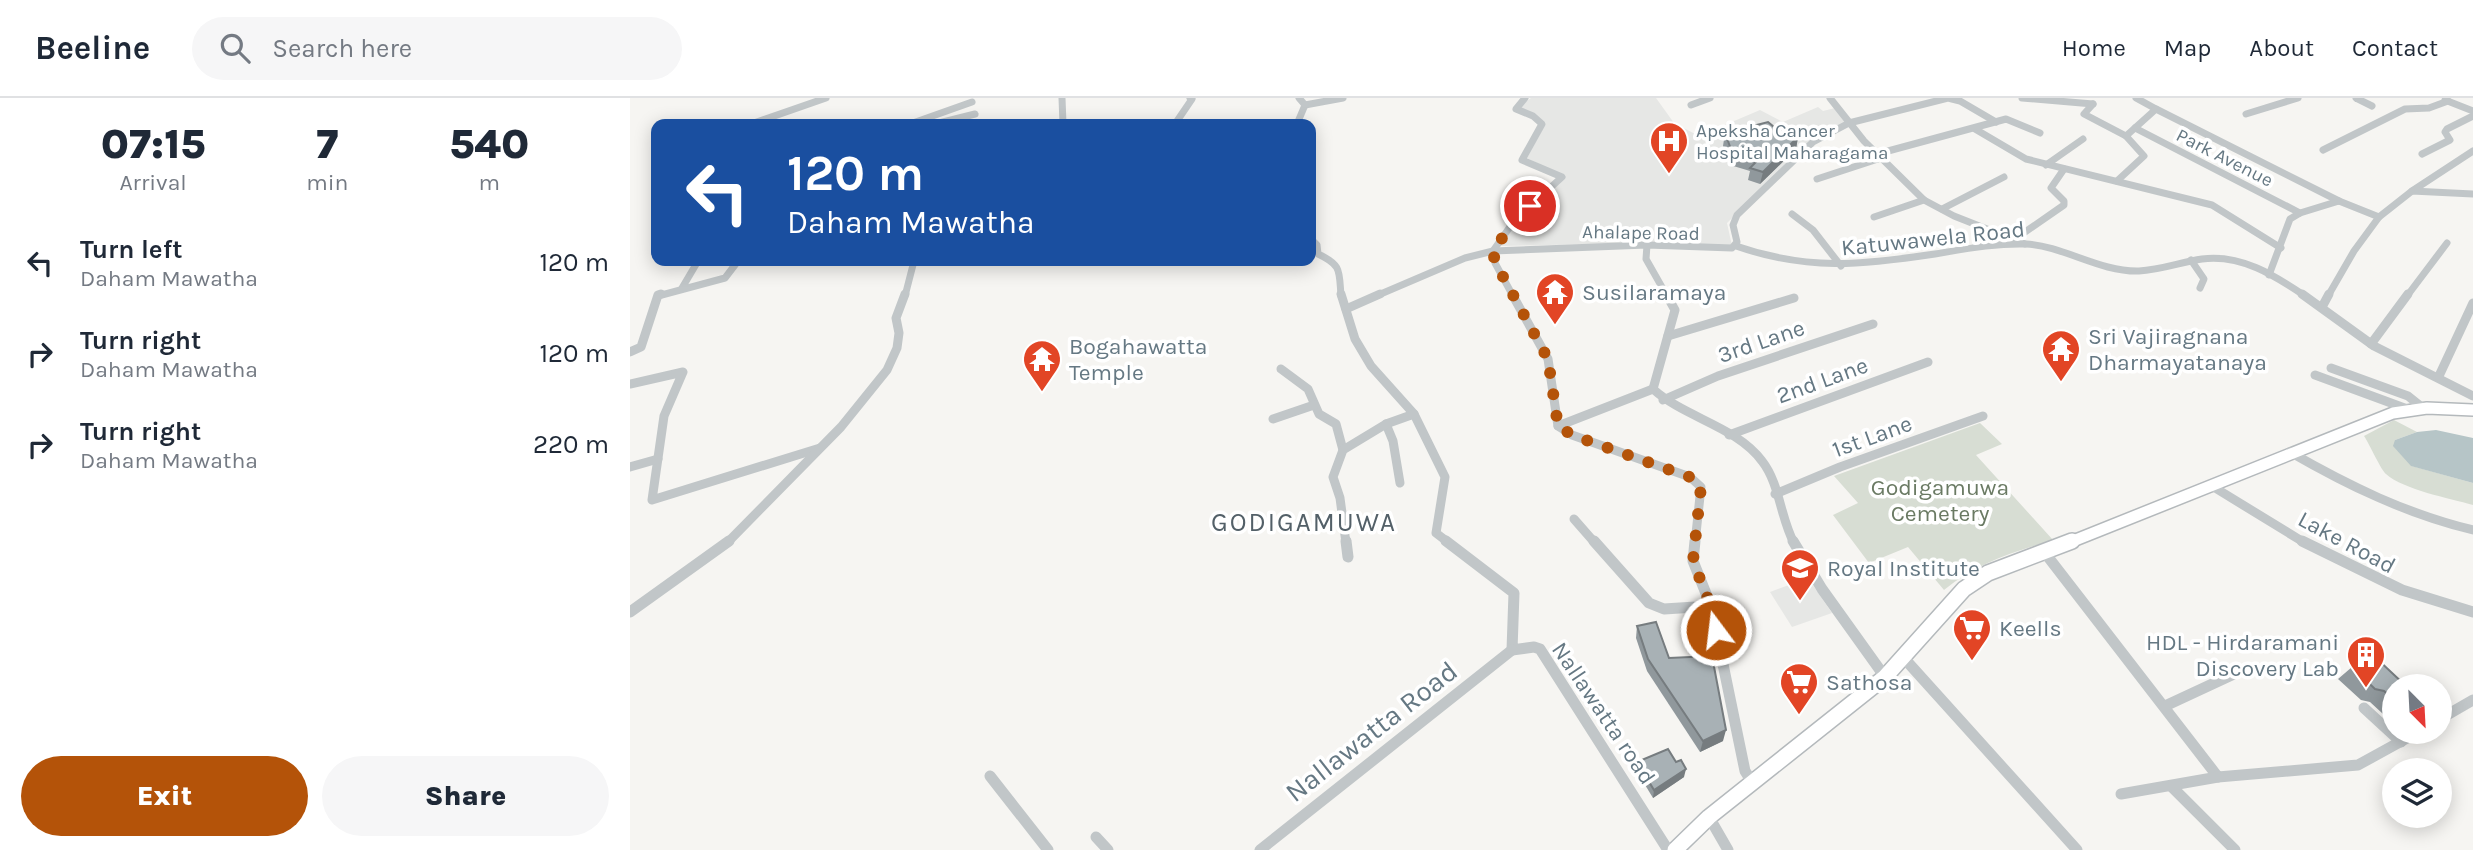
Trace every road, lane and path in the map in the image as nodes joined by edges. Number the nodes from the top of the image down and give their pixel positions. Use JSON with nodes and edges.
{"nodes":[{"id":1,"x":826,"y":98,"type":"edge"},
{"id":2,"x":1062,"y":98,"type":"edge"},
{"id":3,"x":1189,"y":98,"type":"edge"},
{"id":4,"x":1298,"y":98,"type":"edge"},
{"id":5,"x":1343,"y":98,"type":"edge"},
{"id":6,"x":1525,"y":98,"type":"edge"},
{"id":7,"x":1710,"y":98,"type":"edge"},
{"id":8,"x":1830,"y":98,"type":"edge"},
{"id":9,"x":2022,"y":98,"type":"edge"},
{"id":10,"x":2136,"y":98,"type":"edge"},
{"id":11,"x":2298,"y":98,"type":"edge"},
{"id":12,"x":2356,"y":98,"type":"edge"},
{"id":13,"x":2445,"y":99,"type":"edge"},
{"id":14,"x":972,"y":100,"type":"edge"},
{"id":15,"x":2092,"y":101,"type":"edge"},
{"id":16,"x":1304,"y":105,"type":"junction"},
{"id":17,"x":1690,"y":105,"type":"dead end"},
{"id":18,"x":2372,"y":106,"type":"dead end"},
{"id":19,"x":2156,"y":109,"type":"junction"},
{"id":20,"x":975,"y":114,"type":"junction"},
{"id":21,"x":2246,"y":114,"type":"dead end"},
{"id":22,"x":2473,"y":114,"type":"edge"},
{"id":23,"x":765,"y":119,"type":"edge"},
{"id":24,"x":923,"y":119,"type":"edge"},
{"id":25,"x":955,"y":119,"type":"edge"},
{"id":26,"x":976,"y":119,"type":"edge"},
{"id":27,"x":1063,"y":119,"type":"edge"},
{"id":28,"x":1178,"y":119,"type":"edge"},
{"id":29,"x":1299,"y":119,"type":"edge"},
{"id":30,"x":1996,"y":122,"type":"junction"},
{"id":31,"x":1849,"y":123,"type":"junction"},
{"id":32,"x":2136,"y":128,"type":"junction"},
{"id":33,"x":1975,"y":129,"type":"junction"},
{"id":34,"x":2040,"y":133,"type":"dead end"},
{"id":35,"x":2126,"y":136,"type":"junction"},
{"id":36,"x":2083,"y":139,"type":"dead end"},
{"id":37,"x":2323,"y":150,"type":"dead end"},
{"id":38,"x":2473,"y":152,"type":"edge"},
{"id":39,"x":2422,"y":154,"type":"dead end"},
{"id":40,"x":1879,"y":156,"type":"junction"},
{"id":41,"x":2046,"y":165,"type":"junction"},
{"id":42,"x":2064,"y":169,"type":"junction"},
{"id":43,"x":2004,"y":177,"type":"dead end"},
{"id":44,"x":1817,"y":179,"type":"dead end"},
{"id":45,"x":2116,"y":181,"type":"junction"},
{"id":46,"x":2412,"y":191,"type":"junction"},
{"id":47,"x":2459,"y":194,"type":"junction"},
{"id":48,"x":2473,"y":194,"type":"edge"},
{"id":49,"x":1924,"y":200,"type":"junction"},
{"id":50,"x":2339,"y":201,"type":"junction"},
{"id":51,"x":2473,"y":204,"type":"edge"},
{"id":52,"x":1942,"y":209,"type":"junction"},
{"id":53,"x":1792,"y":214,"type":"dead end"},
{"id":54,"x":2300,"y":214,"type":"junction"},
{"id":55,"x":1874,"y":217,"type":"dead end"},
{"id":56,"x":2379,"y":217,"type":"junction"},
{"id":57,"x":2015,"y":239,"type":"junction"},
{"id":58,"x":2446,"y":243,"type":"dead end"},
{"id":59,"x":1316,"y":244,"type":"edge"},
{"id":60,"x":2025,"y":244,"type":"junction"},
{"id":61,"x":1647,"y":245,"type":"junction"},
{"id":62,"x":1736,"y":246,"type":"junction"},
{"id":63,"x":2281,"y":248,"type":"junction"},
{"id":64,"x":1493,"y":251,"type":"junction"},
{"id":65,"x":2191,"y":260,"type":"junction"},
{"id":66,"x":695,"y":266,"type":"edge"},
{"id":67,"x":734,"y":266,"type":"edge"},
{"id":68,"x":913,"y":266,"type":"edge"},
{"id":69,"x":1842,"y":266,"type":"junction"},
{"id":70,"x":2269,"y":275,"type":"junction"},
{"id":71,"x":682,"y":288,"type":"junction"},
{"id":72,"x":2200,"y":288,"type":"dead end"},
{"id":73,"x":1794,"y":298,"type":"dead end"},
{"id":74,"x":2473,"y":303,"type":"edge"},
{"id":75,"x":2322,"y":307,"type":"junction"},
{"id":76,"x":1346,"y":309,"type":"junction"},
{"id":77,"x":1873,"y":324,"type":"dead end"},
{"id":78,"x":1668,"y":336,"type":"junction"},
{"id":79,"x":2371,"y":344,"type":"junction"},
{"id":80,"x":630,"y":352,"type":"edge"},
{"id":81,"x":1928,"y":362,"type":"dead end"},
{"id":82,"x":2331,"y":368,"type":"dead end"},
{"id":83,"x":1281,"y":369,"type":"dead end"},
{"id":84,"x":2315,"y":375,"type":"dead end"},
{"id":85,"x":2439,"y":376,"type":"junction"},
{"id":86,"x":630,"y":384,"type":"edge"},
{"id":87,"x":1653,"y":389,"type":"junction"},
{"id":88,"x":2473,"y":396,"type":"edge"},
{"id":89,"x":1663,"y":400,"type":"junction"},
{"id":90,"x":1314,"y":405,"type":"junction"},
{"id":91,"x":2417,"y":409,"type":"junction"},
{"id":92,"x":2473,"y":410,"type":"edge"},
{"id":93,"x":1414,"y":414,"type":"junction"},
{"id":94,"x":1983,"y":416,"type":"dead end"},
{"id":95,"x":1273,"y":419,"type":"dead end"},
{"id":96,"x":1386,"y":424,"type":"junction"},
{"id":97,"x":1558,"y":426,"type":"junction"},
{"id":98,"x":1730,"y":435,"type":"junction"},
{"id":99,"x":821,"y":448,"type":"junction"},
{"id":100,"x":1343,"y":450,"type":"junction"},
{"id":101,"x":2290,"y":452,"type":"junction"},
{"id":102,"x":658,"y":459,"type":"junction"},
{"id":103,"x":630,"y":467,"type":"edge"},
{"id":104,"x":1400,"y":483,"type":"dead end"},
{"id":105,"x":2212,"y":486,"type":"junction"},
{"id":106,"x":1775,"y":494,"type":"junction"},
{"id":107,"x":1574,"y":519,"type":"dead end"},
{"id":108,"x":2473,"y":530,"type":"edge"},
{"id":109,"x":2045,"y":553,"type":"junction"},
{"id":110,"x":1348,"y":558,"type":"dead end"},
{"id":111,"x":1711,"y":607,"type":"junction"},
{"id":112,"x":630,"y":612,"type":"edge"},
{"id":113,"x":2473,"y":612,"type":"edge"},
{"id":114,"x":1512,"y":650,"type":"junction"},
{"id":115,"x":1903,"y":657,"type":"junction"},
{"id":116,"x":2236,"y":673,"type":"dead end"},
{"id":117,"x":1885,"y":677,"type":"junction"},
{"id":118,"x":2473,"y":700,"type":"edge"},
{"id":119,"x":2165,"y":706,"type":"junction"},
{"id":120,"x":2364,"y":708,"type":"dead end"},
{"id":121,"x":2452,"y":712,"type":"edge"},
{"id":122,"x":2382,"y":725,"type":"edge"},
{"id":123,"x":2397,"y":744,"type":"edge"},
{"id":124,"x":990,"y":776,"type":"dead end"},
{"id":125,"x":2218,"y":777,"type":"junction"},
{"id":126,"x":1752,"y":782,"type":"junction"},
{"id":127,"x":2172,"y":787,"type":"junction"},
{"id":128,"x":2120,"y":794,"type":"dead end"},
{"id":129,"x":1709,"y":817,"type":"junction"},
{"id":130,"x":1096,"y":837,"type":"dead end"},
{"id":131,"x":1048,"y":850,"type":"edge"},
{"id":132,"x":1108,"y":850,"type":"edge"},
{"id":133,"x":1260,"y":850,"type":"edge"},
{"id":134,"x":1668,"y":850,"type":"edge"},
{"id":135,"x":1675,"y":850,"type":"edge"},
{"id":136,"x":1728,"y":850,"type":"edge"},
{"id":137,"x":2077,"y":850,"type":"edge"},
{"id":138,"x":2235,"y":850,"type":"edge"}],
"edges":[{"from":1,"to":23,"type":"street"},
{"from":2,"to":27,"type":"street"},
{"from":3,"to":28,"type":"street"},
{"from":4,"to":16,"type":"street"},
{"from":5,"to":16,"type":"street"},
{"from":6,"to":64,"type":"street"},
{"from":7,"to":17,"type":"street"},
{"from":8,"to":31,"type":"street"},
{"from":9,"to":15,"type":"street"},
{"from":10,"to":19,"type":"street"},
{"from":11,"to":21,"type":"street"},
{"from":12,"to":18,"type":"street"},
{"from":13,"to":22,"type":"street"},
{"from":13,"to":37,"type":"street"},
{"from":14,"to":20,"type":"street"},
{"from":14,"to":24,"type":"street"},
{"from":15,"to":35,"type":"street"},
{"from":16,"to":29,"type":"street"},
{"from":19,"to":32,"type":"street"},
{"from":19,"to":50,"type":"street"},
{"from":20,"to":25,"type":"street"},
{"from":20,"to":26,"type":"street"},
{"from":22,"to":39,"type":"street"},
{"from":30,"to":31,"type":"street","name":"Ahalape Road"},
{"from":30,"to":33,"type":"street"},
{"from":30,"to":34,"type":"street"},
{"from":31,"to":40,"type":"street"},
{"from":31,"to":62,"type":"street","name":"Ahalape Road"},
{"from":32,"to":35,"type":"street"},
{"from":32,"to":54,"type":"street","name":"Park Avenue"},
{"from":33,"to":40,"type":"street"},
{"from":33,"to":41,"type":"street"},
{"from":35,"to":45,"type":"street"},
{"from":36,"to":41,"type":"street"},
{"from":38,"to":46,"type":"street"},
{"from":40,"to":44,"type":"street"},
{"from":40,"to":49,"type":"street"},
{"from":41,"to":42,"type":"street"},
{"from":42,"to":45,"type":"street"},
{"from":42,"to":57,"type":"street"},
{"from":43,"to":52,"type":"street"},
{"from":45,"to":63,"type":"street"},
{"from":46,"to":47,"type":"street"},
{"from":46,"to":56,"type":"street"},
{"from":47,"to":48,"type":"street"},
{"from":47,"to":51,"type":"street"},
{"from":49,"to":52,"type":"street"},
{"from":49,"to":55,"type":"street"},
{"from":50,"to":54,"type":"street"},
{"from":50,"to":56,"type":"street"},
{"from":52,"to":57,"type":"street"},
{"from":53,"to":69,"type":"street"},
{"from":54,"to":63,"type":"street"},
{"from":56,"to":75,"type":"street"},
{"from":57,"to":60,"type":"street"},
{"from":58,"to":79,"type":"street"},
{"from":59,"to":76,"type":"street","name":"Nallawatta road"},
{"from":60,"to":65,"type":"street","name":"Katuwawela Road"},
{"from":60,"to":69,"type":"street","name":"Katuwawela Road"},
{"from":61,"to":62,"type":"street","name":"Ahalape Road"},
{"from":61,"to":64,"type":"street","name":"Ahalape Road"},
{"from":61,"to":78,"type":"street"},
{"from":62,"to":69,"type":"street","name":"Katuwawela Road"},
{"from":63,"to":70,"type":"street"},
{"from":64,"to":76,"type":"street","name":"Ahalape Road"},
{"from":64,"to":97,"type":"street"},
{"from":65,"to":70,"type":"street","name":"Katuwawela Road"},
{"from":65,"to":72,"type":"street"},
{"from":66,"to":71,"type":"street"},
{"from":67,"to":71,"type":"street"},
{"from":68,"to":99,"type":"street"},
{"from":70,"to":75,"type":"street","name":"Katuwawela Road"},
{"from":71,"to":80,"type":"street"},
{"from":73,"to":78,"type":"street"},
{"from":74,"to":85,"type":"street"},
{"from":75,"to":79,"type":"street","name":"Katuwawela Road"},
{"from":76,"to":93,"type":"street","name":"Nallawatta road"},
{"from":77,"to":89,"type":"street","name":"3rd Lane"},
{"from":78,"to":87,"type":"street"},
{"from":79,"to":85,"type":"street","name":"Katuwawela Road"},
{"from":81,"to":98,"type":"street","name":"2nd Lane"},
{"from":82,"to":91,"type":"street"},
{"from":83,"to":90,"type":"street"},
{"from":84,"to":91,"type":"street"},
{"from":85,"to":88,"type":"street","name":"Katuwawela Road"},
{"from":86,"to":102,"type":"street"},
{"from":87,"to":89,"type":"street"},
{"from":87,"to":97,"type":"street"},
{"from":89,"to":98,"type":"street"},
{"from":90,"to":95,"type":"street"},
{"from":90,"to":100,"type":"street"},
{"from":91,"to":92,"type":"main road"},
{"from":91,"to":101,"type":"main road"},
{"from":93,"to":96,"type":"street"},
{"from":93,"to":114,"type":"street","name":"Nallawatta road"},
{"from":94,"to":106,"type":"street","name":"1st Lane"},
{"from":96,"to":100,"type":"street"},
{"from":96,"to":104,"type":"street"},
{"from":97,"to":111,"type":"street"},
{"from":98,"to":106,"type":"street"},
{"from":99,"to":102,"type":"street"},
{"from":99,"to":112,"type":"street"},
{"from":100,"to":110,"type":"street"},
{"from":101,"to":105,"type":"main road"},
{"from":101,"to":108,"type":"street"},
{"from":102,"to":103,"type":"street"},
{"from":105,"to":109,"type":"main road"},
{"from":105,"to":113,"type":"street","name":"Lake Road"},
{"from":106,"to":117,"type":"street"},
{"from":107,"to":111,"type":"street"},
{"from":109,"to":115,"type":"main road"},
{"from":109,"to":119,"type":"street"},
{"from":111,"to":126,"type":"street"},
{"from":114,"to":133,"type":"street","name":"Nallawatta Road"},
{"from":114,"to":134,"type":"street","name":"Nallawatta road"},
{"from":115,"to":117,"type":"main road"},
{"from":115,"to":137,"type":"street"},
{"from":116,"to":119,"type":"street"},
{"from":117,"to":126,"type":"main road"},
{"from":118,"to":121,"type":"street"},
{"from":119,"to":125,"type":"street"},
{"from":120,"to":122,"type":"street"},
{"from":123,"to":125,"type":"street"},
{"from":124,"to":131,"type":"street"},
{"from":125,"to":127,"type":"street"},
{"from":126,"to":129,"type":"main road"},
{"from":127,"to":128,"type":"street"},
{"from":127,"to":138,"type":"street"},
{"from":129,"to":135,"type":"main road"},
{"from":129,"to":136,"type":"street"},
{"from":130,"to":132,"type":"street"}]}
